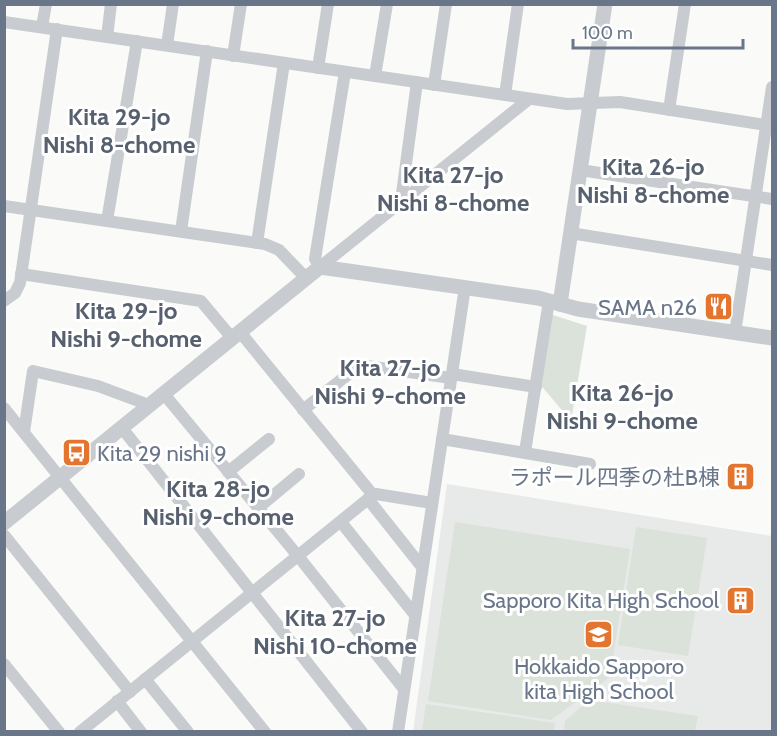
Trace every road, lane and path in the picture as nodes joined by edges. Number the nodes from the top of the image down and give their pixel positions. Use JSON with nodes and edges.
{"nodes":[{"id":1,"x":46,"y":4,"type":"edge"},
{"id":2,"x":111,"y":4,"type":"edge"},
{"id":3,"x":173,"y":4,"type":"edge"},
{"id":4,"x":241,"y":4,"type":"edge"},
{"id":5,"x":328,"y":4,"type":"edge"},
{"id":6,"x":387,"y":4,"type":"edge"},
{"id":7,"x":446,"y":4,"type":"edge"},
{"id":8,"x":518,"y":4,"type":"edge"},
{"id":9,"x":605,"y":4,"type":"edge"},
{"id":10,"x":685,"y":4,"type":"edge"},
{"id":11,"x":4,"y":21,"type":"edge"},
{"id":12,"x":42,"y":27,"type":"junction"},
{"id":13,"x":57,"y":29,"type":"junction"},
{"id":14,"x":107,"y":37,"type":"junction"},
{"id":15,"x":136,"y":41,"type":"junction"},
{"id":16,"x":167,"y":45,"type":"junction"},
{"id":17,"x":207,"y":51,"type":"junction"},
{"id":18,"x":233,"y":56,"type":"junction"},
{"id":19,"x":284,"y":63,"type":"junction"},
{"id":20,"x":318,"y":68,"type":"junction"},
{"id":21,"x":345,"y":72,"type":"junction"},
{"id":22,"x":375,"y":76,"type":"junction"},
{"id":23,"x":417,"y":82,"type":"junction"},
{"id":24,"x":434,"y":85,"type":"junction"},
{"id":25,"x":772,"y":87,"type":"edge"},
{"id":26,"x":505,"y":95,"type":"junction"},
{"id":27,"x":529,"y":99,"type":"junction"},
{"id":28,"x":590,"y":103,"type":"junction"},
{"id":29,"x":669,"y":110,"type":"junction"},
{"id":30,"x":770,"y":125,"type":"edge"},
{"id":31,"x":580,"y":170,"type":"junction"},
{"id":32,"x":756,"y":197,"type":"junction"},
{"id":33,"x":772,"y":199,"type":"edge"},
{"id":34,"x":401,"y":201,"type":"junction"},
{"id":35,"x":4,"y":206,"type":"edge"},
{"id":36,"x":31,"y":210,"type":"junction"},
{"id":37,"x":107,"y":221,"type":"junction"},
{"id":38,"x":181,"y":231,"type":"junction"},
{"id":39,"x":570,"y":233,"type":"junction"},
{"id":40,"x":257,"y":243,"type":"junction"},
{"id":41,"x":746,"y":261,"type":"junction"},
{"id":42,"x":772,"y":265,"type":"edge"},
{"id":43,"x":320,"y":267,"type":"junction"},
{"id":44,"x":21,"y":274,"type":"junction"},
{"id":45,"x":306,"y":278,"type":"junction"},
{"id":46,"x":465,"y":287,"type":"junction"},
{"id":47,"x":4,"y":301,"type":"edge"},
{"id":48,"x":554,"y":302,"type":"junction"},
{"id":49,"x":735,"y":333,"type":"junction"},
{"id":50,"x":236,"y":335,"type":"junction"},
{"id":51,"x":772,"y":338,"type":"edge"},
{"id":52,"x":451,"y":376,"type":"junction"},
{"id":53,"x":536,"y":387,"type":"junction"},
{"id":54,"x":164,"y":394,"type":"junction"},
{"id":55,"x":149,"y":405,"type":"junction"},
{"id":56,"x":4,"y":408,"type":"edge"},
{"id":57,"x":303,"y":410,"type":"junction"},
{"id":58,"x":122,"y":428,"type":"junction"},
{"id":59,"x":24,"y":432,"type":"junction"},
{"id":60,"x":269,"y":439,"type":"dead end"},
{"id":61,"x":442,"y":439,"type":"junction"},
{"id":62,"x":525,"y":452,"type":"junction"},
{"id":63,"x":590,"y":464,"type":"dead end"},
{"id":64,"x":228,"y":472,"type":"junction"},
{"id":65,"x":299,"y":474,"type":"dead end"},
{"id":66,"x":60,"y":477,"type":"junction"},
{"id":67,"x":371,"y":497,"type":"junction"},
{"id":68,"x":432,"y":504,"type":"junction"},
{"id":69,"x":258,"y":508,"type":"junction"},
{"id":70,"x":341,"y":522,"type":"junction"},
{"id":71,"x":4,"y":523,"type":"edge"},
{"id":72,"x":4,"y":535,"type":"edge"},
{"id":73,"x":298,"y":556,"type":"junction"},
{"id":74,"x":422,"y":567,"type":"junction"},
{"id":75,"x":253,"y":592,"type":"junction"},
{"id":76,"x":415,"y":615,"type":"junction"},
{"id":77,"x":192,"y":641,"type":"junction"},
{"id":78,"x":4,"y":664,"type":"edge"},
{"id":79,"x":145,"y":679,"type":"junction"},
{"id":80,"x":404,"y":689,"type":"junction"},
{"id":81,"x":130,"y":692,"type":"junction"},
{"id":82,"x":117,"y":702,"type":"junction"},
{"id":83,"x":264,"y":731,"type":"edge"},
{"id":84,"x":59,"y":732,"type":"edge"},
{"id":85,"x":80,"y":732,"type":"edge"},
{"id":86,"x":141,"y":732,"type":"edge"},
{"id":87,"x":188,"y":732,"type":"edge"},
{"id":88,"x":362,"y":732,"type":"edge"},
{"id":89,"x":398,"y":732,"type":"edge"}],
"edges":[{"from":1,"to":12,"type":"street"},
{"from":2,"to":14,"type":"street"},
{"from":3,"to":16,"type":"street"},
{"from":4,"to":18,"type":"street"},
{"from":5,"to":20,"type":"street"},
{"from":6,"to":22,"type":"street"},
{"from":7,"to":24,"type":"street"},
{"from":8,"to":26,"type":"street"},
{"from":9,"to":28,"type":"street"},
{"from":10,"to":29,"type":"street"},
{"from":11,"to":12,"type":"street"},
{"from":12,"to":13,"type":"street"},
{"from":13,"to":14,"type":"street"},
{"from":13,"to":36,"type":"street"},
{"from":14,"to":15,"type":"street"},
{"from":15,"to":16,"type":"street"},
{"from":15,"to":37,"type":"street"},
{"from":16,"to":17,"type":"street"},
{"from":17,"to":18,"type":"street"},
{"from":17,"to":38,"type":"street"},
{"from":18,"to":19,"type":"street"},
{"from":19,"to":20,"type":"street"},
{"from":19,"to":40,"type":"street"},
{"from":20,"to":21,"type":"street"},
{"from":21,"to":22,"type":"street"},
{"from":21,"to":43,"type":"street"},
{"from":22,"to":23,"type":"street"},
{"from":23,"to":24,"type":"street"},
{"from":23,"to":34,"type":"street"},
{"from":24,"to":26,"type":"street"},
{"from":25,"to":30,"type":"street"},
{"from":26,"to":27,"type":"street"},
{"from":27,"to":28,"type":"street"},
{"from":27,"to":34,"type":"street"},
{"from":28,"to":29,"type":"street"},
{"from":28,"to":31,"type":"street"},
{"from":29,"to":30,"type":"street"},
{"from":30,"to":32,"type":"street"},
{"from":31,"to":32,"type":"street"},
{"from":31,"to":39,"type":"street"},
{"from":32,"to":33,"type":"street"},
{"from":32,"to":41,"type":"street"},
{"from":34,"to":43,"type":"street"},
{"from":35,"to":36,"type":"street"},
{"from":36,"to":37,"type":"street"},
{"from":36,"to":44,"type":"street"},
{"from":37,"to":38,"type":"street"},
{"from":38,"to":40,"type":"street"},
{"from":39,"to":41,"type":"street"},
{"from":39,"to":48,"type":"street"},
{"from":40,"to":45,"type":"street"},
{"from":41,"to":42,"type":"street"},
{"from":41,"to":49,"type":"street"},
{"from":43,"to":45,"type":"street"},
{"from":43,"to":46,"type":"street"},
{"from":44,"to":47,"type":"street"},
{"from":44,"to":50,"type":"street"},
{"from":45,"to":50,"type":"street"},
{"from":46,"to":48,"type":"street"},
{"from":46,"to":52,"type":"street"},
{"from":48,"to":49,"type":"street"},
{"from":48,"to":53,"type":"street"},
{"from":49,"to":51,"type":"street"},
{"from":50,"to":54,"type":"street"},
{"from":50,"to":57,"type":"street"},
{"from":52,"to":53,"type":"street"},
{"from":52,"to":57,"type":"street"},
{"from":52,"to":61,"type":"street"},
{"from":53,"to":62,"type":"street"},
{"from":54,"to":55,"type":"street"},
{"from":54,"to":64,"type":"street"},
{"from":55,"to":58,"type":"street"},
{"from":55,"to":59,"type":"street"},
{"from":56,"to":59,"type":"street"},
{"from":57,"to":67,"type":"street"},
{"from":58,"to":66,"type":"street"},
{"from":58,"to":75,"type":"street"},
{"from":59,"to":66,"type":"street"},
{"from":60,"to":64,"type":"street"},
{"from":61,"to":62,"type":"street"},
{"from":61,"to":68,"type":"street"},
{"from":62,"to":63,"type":"street"},
{"from":64,"to":69,"type":"street"},
{"from":65,"to":69,"type":"street"},
{"from":66,"to":71,"type":"street"},
{"from":66,"to":77,"type":"street"},
{"from":67,"to":68,"type":"street"},
{"from":67,"to":70,"type":"street"},
{"from":67,"to":74,"type":"street"},
{"from":68,"to":74,"type":"street"},
{"from":69,"to":73,"type":"street"},
{"from":70,"to":73,"type":"street"},
{"from":70,"to":76,"type":"street"},
{"from":72,"to":81,"type":"street"},
{"from":73,"to":75,"type":"street"},
{"from":73,"to":80,"type":"street"},
{"from":74,"to":76,"type":"street"},
{"from":75,"to":77,"type":"street"},
{"from":75,"to":88,"type":"street"},
{"from":76,"to":80,"type":"street"},
{"from":77,"to":79,"type":"street"},
{"from":77,"to":83,"type":"street"},
{"from":78,"to":84,"type":"street"},
{"from":79,"to":81,"type":"street"},
{"from":79,"to":87,"type":"street"},
{"from":80,"to":89,"type":"street"},
{"from":81,"to":82,"type":"street"},
{"from":82,"to":85,"type":"street"},
{"from":82,"to":86,"type":"street"}]}
